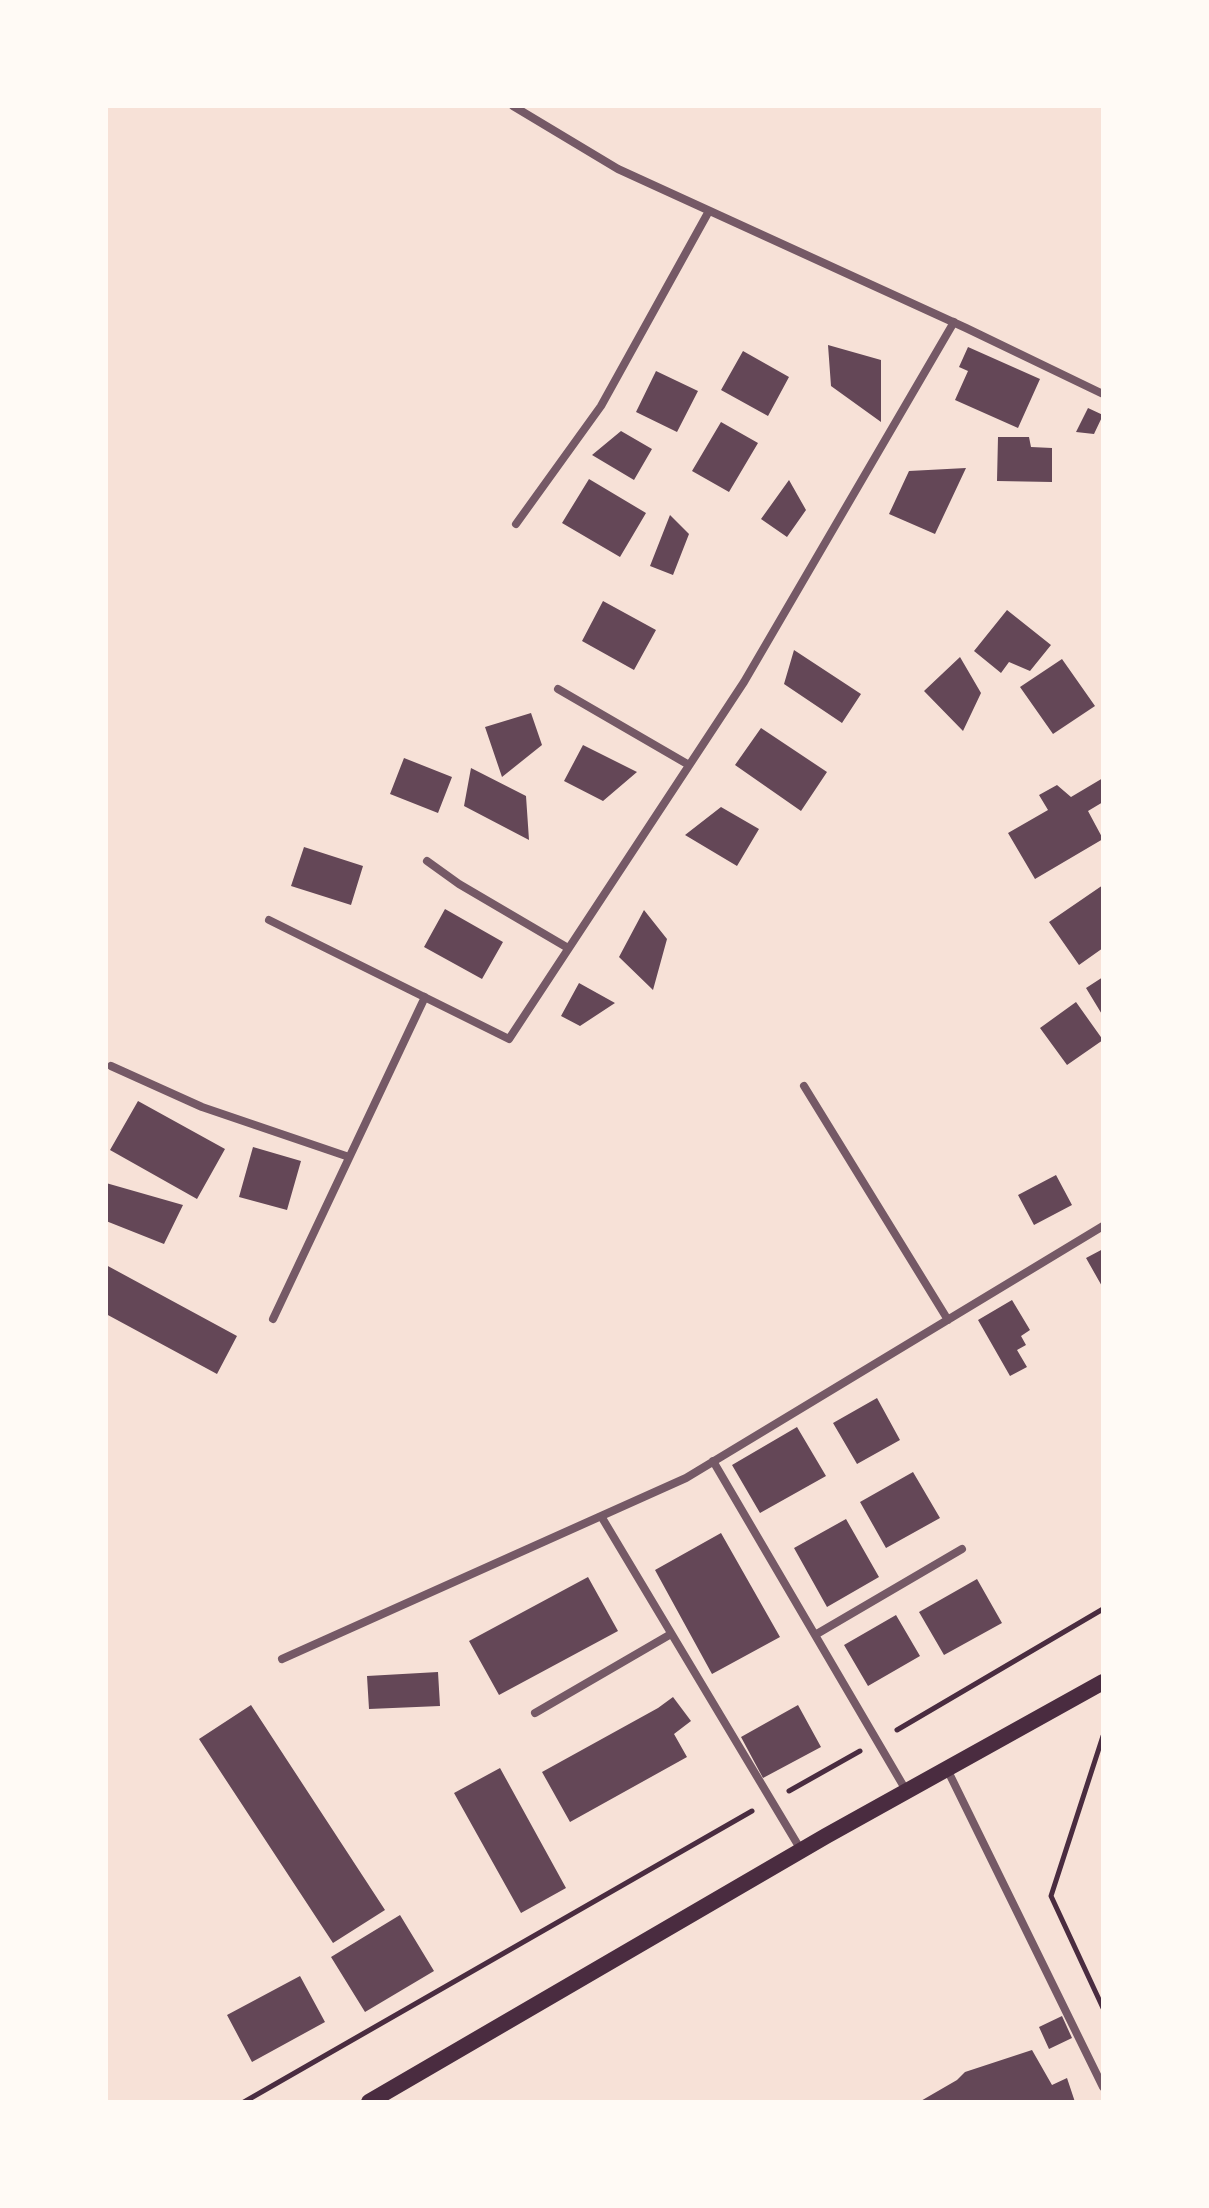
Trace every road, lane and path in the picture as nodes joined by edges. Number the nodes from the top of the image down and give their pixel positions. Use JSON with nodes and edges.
{"nodes":[{"id":1,"x":513,"y":106,"type":"edge"},
{"id":2,"x":709,"y":211,"type":"junction"},
{"id":3,"x":954,"y":322,"type":"junction"},
{"id":4,"x":1103,"y":394,"type":"edge"},
{"id":5,"x":516,"y":524,"type":"dead end"},
{"id":6,"x":558,"y":689,"type":"dead end"},
{"id":7,"x":689,"y":765,"type":"junction"},
{"id":8,"x":427,"y":861,"type":"dead end"},
{"id":9,"x":269,"y":920,"type":"dead end"},
{"id":10,"x":568,"y":948,"type":"junction"},
{"id":11,"x":425,"y":997,"type":"junction"},
{"id":12,"x":111,"y":1066,"type":"dead end"},
{"id":13,"x":804,"y":1086,"type":"dead end"},
{"id":14,"x":349,"y":1157,"type":"junction"},
{"id":15,"x":1103,"y":1226,"type":"edge"},
{"id":16,"x":273,"y":1319,"type":"dead end"},
{"id":17,"x":948,"y":1320,"type":"junction"},
{"id":18,"x":713,"y":1461,"type":"junction"},
{"id":19,"x":601,"y":1516,"type":"junction"},
{"id":20,"x":962,"y":1549,"type":"dead end"},
{"id":21,"x":1103,"y":1609,"type":"edge"},
{"id":22,"x":671,"y":1634,"type":"junction"},
{"id":23,"x":815,"y":1635,"type":"junction"},
{"id":24,"x":282,"y":1659,"type":"dead end"},
{"id":25,"x":1103,"y":1682,"type":"edge"},
{"id":26,"x":535,"y":1713,"type":"dead end"},
{"id":27,"x":1103,"y":1736,"type":"edge"},
{"id":28,"x":877,"y":1741,"type":"junction"},
{"id":29,"x":947,"y":1769,"type":"junction"},
{"id":30,"x":907,"y":1792,"type":"junction"},
{"id":31,"x":770,"y":1801,"type":"junction"},
{"id":32,"x":801,"y":1850,"type":"junction"},
{"id":33,"x":1103,"y":2008,"type":"edge"},
{"id":34,"x":1103,"y":2087,"type":"edge"},
{"id":35,"x":244,"y":2102,"type":"edge"},
{"id":36,"x":369,"y":2102,"type":"edge"}],
"edges":[{"from":1,"to":2,"type":"street"},
{"from":2,"to":3,"type":"street"},
{"from":2,"to":5,"type":"street"},
{"from":3,"to":4,"type":"street"},
{"from":3,"to":7,"type":"street"},
{"from":6,"to":7,"type":"street"},
{"from":7,"to":10,"type":"street"},
{"from":8,"to":10,"type":"street"},
{"from":9,"to":11,"type":"street"},
{"from":10,"to":11,"type":"street"},
{"from":11,"to":14,"type":"street"},
{"from":12,"to":14,"type":"street"},
{"from":13,"to":17,"type":"street"},
{"from":14,"to":16,"type":"street"},
{"from":15,"to":17,"type":"street"},
{"from":17,"to":18,"type":"street"},
{"from":18,"to":19,"type":"street"},
{"from":18,"to":23,"type":"street"},
{"from":19,"to":22,"type":"street"},
{"from":19,"to":24,"type":"street"},
{"from":20,"to":23,"type":"street"},
{"from":21,"to":28,"type":"path"},
{"from":22,"to":26,"type":"street"},
{"from":22,"to":31,"type":"street"},
{"from":23,"to":28,"type":"street"},
{"from":25,"to":29,"type":"main road"},
{"from":27,"to":33,"type":"path"},
{"from":28,"to":30,"type":"street"},
{"from":28,"to":31,"type":"path"},
{"from":29,"to":30,"type":"main road"},
{"from":29,"to":34,"type":"street"},
{"from":30,"to":32,"type":"main road"},
{"from":31,"to":32,"type":"street"},
{"from":31,"to":35,"type":"path"},
{"from":32,"to":36,"type":"main road"}]}
